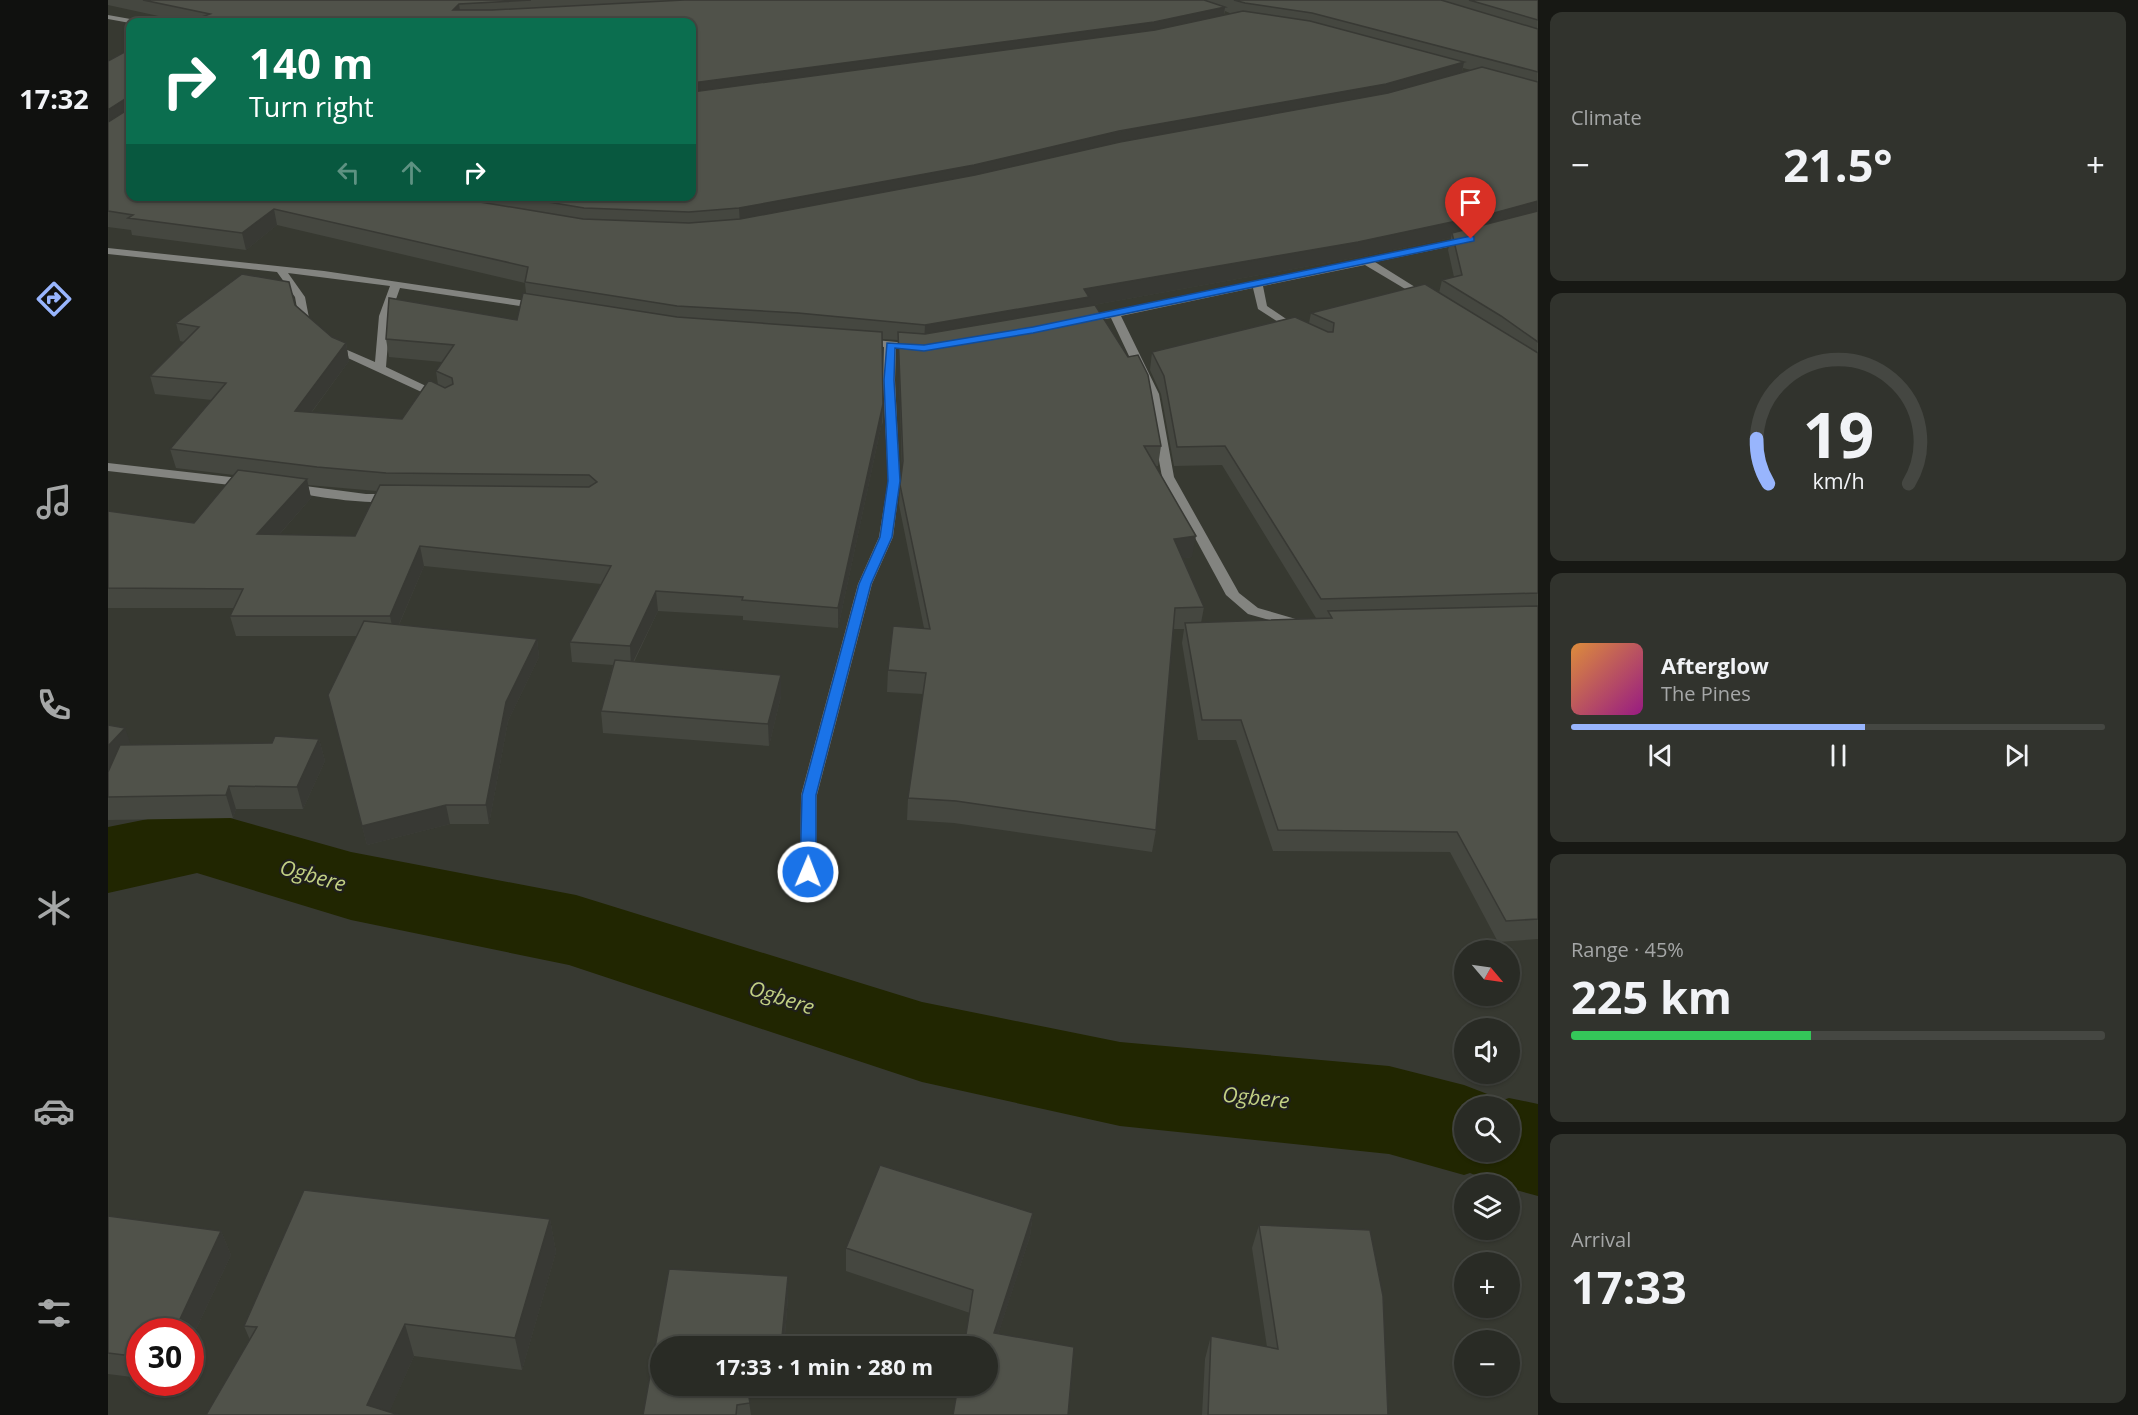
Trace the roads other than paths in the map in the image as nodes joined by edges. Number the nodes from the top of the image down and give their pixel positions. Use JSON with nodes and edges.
{"nodes":[{"id":1,"x":108,"y":17,"type":"edge"},
{"id":2,"x":126,"y":20,"type":"edge"},
{"id":3,"x":1480,"y":237,"type":"edge"},
{"id":4,"x":108,"y":251,"type":"edge"},
{"id":5,"x":1366,"y":261,"type":"junction"},
{"id":6,"x":280,"y":270,"type":"junction"},
{"id":7,"x":397,"y":284,"type":"junction"},
{"id":8,"x":1257,"y":284,"type":"junction"},
{"id":9,"x":1433,"y":302,"type":"edge"},
{"id":10,"x":552,"y":308,"type":"edge"},
{"id":11,"x":1115,"y":314,"type":"junction"},
{"id":12,"x":1075,"y":322,"type":"edge"},
{"id":13,"x":1310,"y":338,"type":"edge"},
{"id":14,"x":856,"y":342,"type":"edge"},
{"id":15,"x":890,"y":345,"type":"junction"},
{"id":16,"x":935,"y":346,"type":"edge"},
{"id":17,"x":380,"y":370,"type":"junction"},
{"id":18,"x":450,"y":400,"type":"edge"},
{"id":19,"x":108,"y":467,"type":"edge"},
{"id":20,"x":413,"y":498,"type":"edge"},
{"id":21,"x":1313,"y":625,"type":"edge"},
{"id":22,"x":808,"y":872,"type":"dead end"}],
"edges":[{"from":1,"to":2,"type":"street"},
{"from":3,"to":5,"type":"street"},
{"from":4,"to":6,"type":"street"},
{"from":5,"to":8,"type":"street"},
{"from":5,"to":9,"type":"street"},
{"from":6,"to":7,"type":"street"},
{"from":6,"to":17,"type":"street"},
{"from":7,"to":10,"type":"street"},
{"from":7,"to":17,"type":"street"},
{"from":8,"to":11,"type":"street"},
{"from":8,"to":13,"type":"street"},
{"from":11,"to":12,"type":"street"},
{"from":11,"to":21,"type":"street"},
{"from":14,"to":15,"type":"street"},
{"from":15,"to":16,"type":"street"},
{"from":15,"to":22,"type":"street"},
{"from":17,"to":18,"type":"street"},
{"from":19,"to":20,"type":"street"}]}
